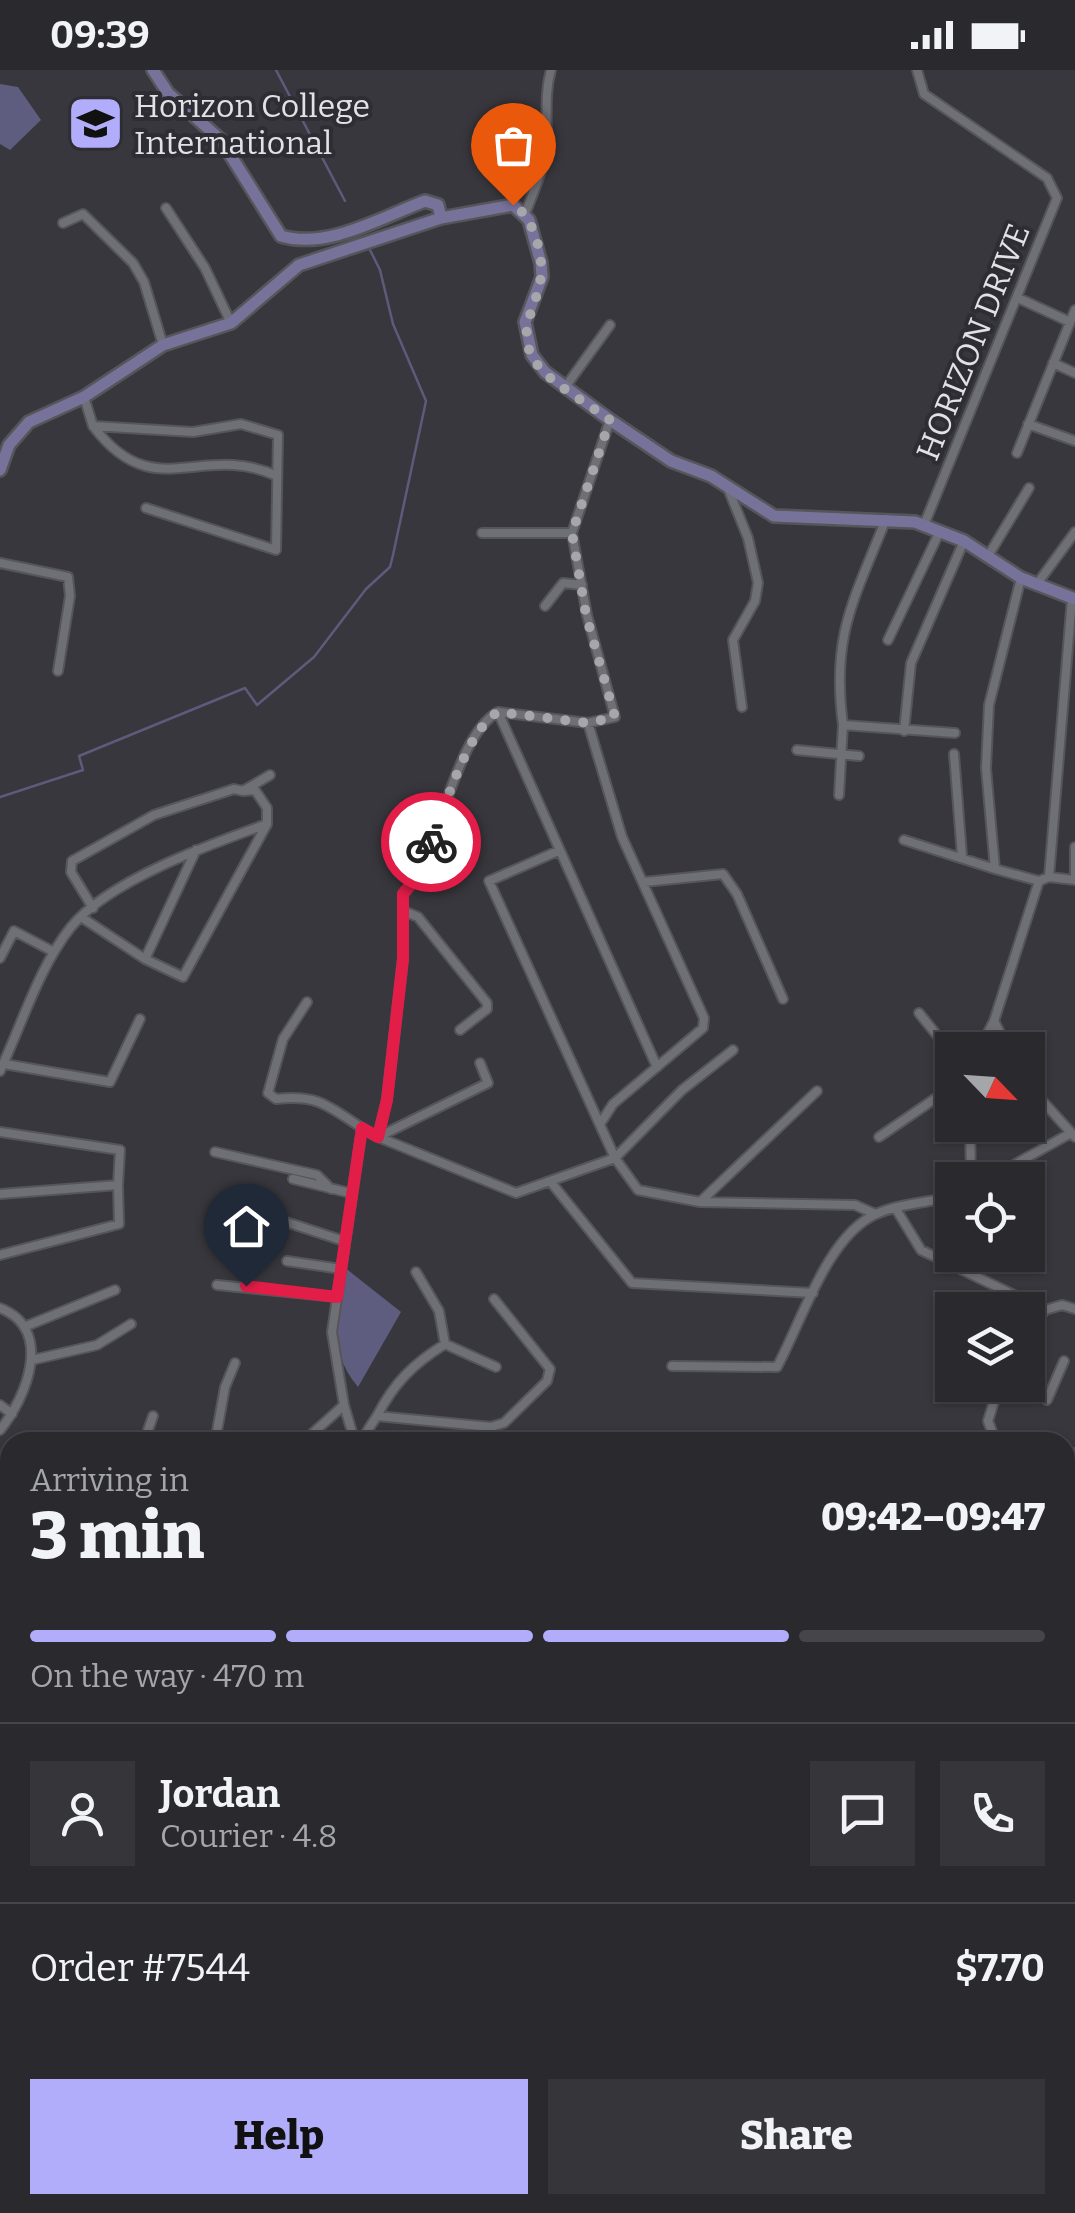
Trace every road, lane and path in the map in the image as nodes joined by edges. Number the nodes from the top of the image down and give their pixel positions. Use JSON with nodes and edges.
{"nodes":[{"id":1,"x":153,"y":70,"type":"edge"},
{"id":2,"x":550,"y":70,"type":"edge"},
{"id":3,"x":917,"y":70,"type":"edge"},
{"id":4,"x":166,"y":208,"type":"dead end"},
{"id":5,"x":524,"y":214,"type":"junction"},
{"id":6,"x":442,"y":218,"type":"junction"},
{"id":7,"x":64,"y":223,"type":"dead end"},
{"id":8,"x":1018,"y":298,"type":"junction"},
{"id":9,"x":1075,"y":310,"type":"edge"},
{"id":10,"x":231,"y":322,"type":"junction"},
{"id":11,"x":1070,"y":322,"type":"junction"},
{"id":12,"x":610,"y":325,"type":"dead end"},
{"id":13,"x":163,"y":345,"type":"junction"},
{"id":14,"x":1053,"y":364,"type":"junction"},
{"id":15,"x":1075,"y":373,"type":"edge"},
{"id":16,"x":566,"y":386,"type":"junction"},
{"id":17,"x":84,"y":397,"type":"junction"},
{"id":18,"x":610,"y":420,"type":"junction"},
{"id":19,"x":1028,"y":424,"type":"junction"},
{"id":20,"x":93,"y":426,"type":"junction"},
{"id":21,"x":1075,"y":441,"type":"edge"},
{"id":22,"x":1017,"y":454,"type":"dead end"},
{"id":23,"x":0,"y":470,"type":"edge"},
{"id":24,"x":277,"y":476,"type":"junction"},
{"id":25,"x":727,"y":486,"type":"junction"},
{"id":26,"x":1029,"y":488,"type":"dead end"},
{"id":27,"x":146,"y":508,"type":"dead end"},
{"id":28,"x":886,"y":519,"type":"junction"},
{"id":29,"x":924,"y":525,"type":"junction"},
{"id":30,"x":940,"y":531,"type":"junction"},
{"id":31,"x":1075,"y":532,"type":"edge"},
{"id":32,"x":482,"y":533,"type":"dead end"},
{"id":33,"x":572,"y":533,"type":"junction"},
{"id":34,"x":964,"y":541,"type":"junction"},
{"id":35,"x":988,"y":556,"type":"junction"},
{"id":36,"x":0,"y":563,"type":"edge"},
{"id":37,"x":1021,"y":578,"type":"junction"},
{"id":38,"x":1038,"y":584,"type":"junction"},
{"id":39,"x":582,"y":585,"type":"junction"},
{"id":40,"x":1074,"y":598,"type":"edge"},
{"id":41,"x":545,"y":606,"type":"dead end"},
{"id":42,"x":888,"y":640,"type":"dead end"},
{"id":43,"x":58,"y":671,"type":"dead end"},
{"id":44,"x":742,"y":707,"type":"dead end"},
{"id":45,"x":498,"y":712,"type":"junction"},
{"id":46,"x":588,"y":723,"type":"junction"},
{"id":47,"x":843,"y":725,"type":"junction"},
{"id":48,"x":904,"y":731,"type":"junction"},
{"id":49,"x":955,"y":733,"type":"dead end"},
{"id":50,"x":797,"y":750,"type":"dead end"},
{"id":51,"x":840,"y":754,"type":"junction"},
{"id":52,"x":954,"y":754,"type":"dead end"},
{"id":53,"x":859,"y":756,"type":"dead end"},
{"id":54,"x":270,"y":775,"type":"dead end"},
{"id":55,"x":243,"y":791,"type":"junction"},
{"id":56,"x":839,"y":796,"type":"dead end"},
{"id":57,"x":267,"y":824,"type":"junction"},
{"id":58,"x":904,"y":840,"type":"dead end"},
{"id":59,"x":1075,"y":848,"type":"edge"},
{"id":60,"x":196,"y":850,"type":"junction"},
{"id":61,"x":558,"y":851,"type":"junction"},
{"id":62,"x":962,"y":856,"type":"junction"},
{"id":63,"x":995,"y":870,"type":"junction"},
{"id":64,"x":1049,"y":877,"type":"junction"},
{"id":65,"x":1075,"y":880,"type":"edge"},
{"id":66,"x":1038,"y":881,"type":"junction"},
{"id":67,"x":644,"y":882,"type":"junction"},
{"id":68,"x":93,"y":908,"type":"junction"},
{"id":69,"x":406,"y":912,"type":"junction"},
{"id":70,"x":81,"y":918,"type":"junction"},
{"id":71,"x":54,"y":952,"type":"junction"},
{"id":72,"x":0,"y":958,"type":"edge"},
{"id":73,"x":145,"y":959,"type":"junction"},
{"id":74,"x":783,"y":999,"type":"dead end"},
{"id":75,"x":307,"y":1002,"type":"dead end"},
{"id":76,"x":919,"y":1013,"type":"dead end"},
{"id":77,"x":140,"y":1019,"type":"dead end"},
{"id":78,"x":994,"y":1020,"type":"junction"},
{"id":79,"x":460,"y":1030,"type":"dead end"},
{"id":80,"x":988,"y":1032,"type":"edge"},
{"id":81,"x":1000,"y":1032,"type":"edge"},
{"id":82,"x":935,"y":1034,"type":"edge"},
{"id":83,"x":732,"y":1050,"type":"dead end"},
{"id":84,"x":480,"y":1063,"type":"dead end"},
{"id":85,"x":657,"y":1066,"type":"junction"},
{"id":86,"x":2,"y":1068,"type":"edge"},
{"id":87,"x":818,"y":1090,"type":"dead end"},
{"id":88,"x":935,"y":1099,"type":"edge"},
{"id":89,"x":1045,"y":1104,"type":"edge"},
{"id":90,"x":600,"y":1124,"type":"junction"},
{"id":91,"x":362,"y":1128,"type":"junction"},
{"id":92,"x":0,"y":1132,"type":"edge"},
{"id":93,"x":1073,"y":1134,"type":"edge"},
{"id":94,"x":880,"y":1136,"type":"dead end"},
{"id":95,"x":378,"y":1137,"type":"junction"},
{"id":96,"x":214,"y":1152,"type":"dead end"},
{"id":97,"x":616,"y":1158,"type":"junction"},
{"id":98,"x":1020,"y":1162,"type":"edge"},
{"id":99,"x":293,"y":1179,"type":"dead end"},
{"id":100,"x":550,"y":1181,"type":"junction"},
{"id":101,"x":118,"y":1185,"type":"junction"},
{"id":102,"x":332,"y":1188,"type":"junction"},
{"id":103,"x":350,"y":1193,"type":"junction"},
{"id":104,"x":0,"y":1194,"type":"edge"},
{"id":105,"x":935,"y":1201,"type":"edge"},
{"id":106,"x":700,"y":1202,"type":"junction"},
{"id":107,"x":896,"y":1209,"type":"junction"},
{"id":108,"x":875,"y":1214,"type":"junction"},
{"id":109,"x":280,"y":1220,"type":"dead end"},
{"id":110,"x":344,"y":1241,"type":"junction"},
{"id":111,"x":0,"y":1255,"type":"edge"},
{"id":112,"x":287,"y":1260,"type":"dead end"},
{"id":113,"x":341,"y":1269,"type":"junction"},
{"id":114,"x":416,"y":1272,"type":"dead end"},
{"id":115,"x":218,"y":1285,"type":"dead end"},
{"id":116,"x":115,"y":1290,"type":"dead end"},
{"id":117,"x":1008,"y":1292,"type":"edge"},
{"id":118,"x":813,"y":1293,"type":"junction"},
{"id":119,"x":337,"y":1297,"type":"junction"},
{"id":120,"x":494,"y":1299,"type":"dead end"},
{"id":121,"x":0,"y":1308,"type":"edge"},
{"id":122,"x":1045,"y":1310,"type":"edge"},
{"id":123,"x":1075,"y":1310,"type":"edge"},
{"id":124,"x":131,"y":1324,"type":"dead end"},
{"id":125,"x":24,"y":1327,"type":"junction"},
{"id":126,"x":445,"y":1344,"type":"junction"},
{"id":127,"x":32,"y":1360,"type":"junction"},
{"id":128,"x":1064,"y":1361,"type":"dead end"},
{"id":129,"x":235,"y":1363,"type":"dead end"},
{"id":130,"x":672,"y":1366,"type":"dead end"},
{"id":131,"x":496,"y":1368,"type":"dead end"},
{"id":132,"x":1045,"y":1399,"type":"edge"},
{"id":133,"x":994,"y":1402,"type":"edge"},
{"id":134,"x":0,"y":1405,"type":"edge"},
{"id":135,"x":344,"y":1405,"type":"junction"},
{"id":136,"x":12,"y":1414,"type":"junction"},
{"id":137,"x":153,"y":1416,"type":"dead end"},
{"id":138,"x":376,"y":1416,"type":"junction"},
{"id":139,"x":0,"y":1430,"type":"edge"},
{"id":140,"x":147,"y":1432,"type":"edge"},
{"id":141,"x":216,"y":1432,"type":"edge"},
{"id":142,"x":313,"y":1432,"type":"edge"},
{"id":143,"x":354,"y":1432,"type":"edge"},
{"id":144,"x":365,"y":1432,"type":"edge"},
{"id":145,"x":992,"y":1432,"type":"edge"}],
"edges":[{"from":1,"to":6,"type":"street"},
{"from":2,"to":5,"type":"street"},
{"from":3,"to":8,"type":"street","name":"HORIZON DRIVE"},
{"from":4,"to":10,"type":"street"},
{"from":5,"to":6,"type":"street"},
{"from":5,"to":16,"type":"street"},
{"from":6,"to":10,"type":"street"},
{"from":7,"to":13,"type":"street"},
{"from":8,"to":11,"type":"street"},
{"from":8,"to":29,"type":"street","name":"HORIZON DRIVE"},
{"from":9,"to":11,"type":"street"},
{"from":10,"to":13,"type":"street"},
{"from":11,"to":14,"type":"street"},
{"from":12,"to":16,"type":"street"},
{"from":13,"to":17,"type":"street"},
{"from":14,"to":15,"type":"street"},
{"from":14,"to":19,"type":"street"},
{"from":16,"to":18,"type":"street"},
{"from":17,"to":20,"type":"street"},
{"from":17,"to":23,"type":"street"},
{"from":18,"to":25,"type":"street"},
{"from":18,"to":33,"type":"street"},
{"from":19,"to":21,"type":"street"},
{"from":19,"to":22,"type":"street"},
{"from":20,"to":24,"type":"street"},
{"from":20,"to":24,"type":"street"},
{"from":24,"to":27,"type":"street"},
{"from":25,"to":28,"type":"street"},
{"from":25,"to":44,"type":"street"},
{"from":26,"to":35,"type":"street"},
{"from":28,"to":29,"type":"street"},
{"from":28,"to":47,"type":"street"},
{"from":29,"to":30,"type":"street"},
{"from":30,"to":34,"type":"street"},
{"from":30,"to":42,"type":"street"},
{"from":31,"to":38,"type":"street"},
{"from":32,"to":33,"type":"street"},
{"from":33,"to":39,"type":"street"},
{"from":34,"to":35,"type":"street"},
{"from":34,"to":48,"type":"street"},
{"from":35,"to":37,"type":"street"},
{"from":36,"to":43,"type":"street"},
{"from":37,"to":38,"type":"street"},
{"from":37,"to":63,"type":"street"},
{"from":38,"to":40,"type":"street"},
{"from":39,"to":41,"type":"street"},
{"from":39,"to":46,"type":"street"},
{"from":40,"to":64,"type":"street"},
{"from":45,"to":46,"type":"street"},
{"from":45,"to":61,"type":"street"},
{"from":45,"to":69,"type":"street"},
{"from":46,"to":67,"type":"street"},
{"from":47,"to":48,"type":"street"},
{"from":47,"to":51,"type":"street"},
{"from":48,"to":49,"type":"street"},
{"from":50,"to":51,"type":"street"},
{"from":51,"to":53,"type":"street"},
{"from":51,"to":56,"type":"street"},
{"from":52,"to":62,"type":"street"},
{"from":54,"to":55,"type":"street"},
{"from":55,"to":57,"type":"street"},
{"from":55,"to":68,"type":"street"},
{"from":57,"to":60,"type":"street"},
{"from":57,"to":73,"type":"street"},
{"from":58,"to":62,"type":"street"},
{"from":59,"to":65,"type":"street"},
{"from":60,"to":68,"type":"street"},
{"from":60,"to":73,"type":"street"},
{"from":61,"to":85,"type":"street"},
{"from":61,"to":90,"type":"street"},
{"from":62,"to":63,"type":"street"},
{"from":63,"to":66,"type":"street"},
{"from":64,"to":65,"type":"street"},
{"from":64,"to":66,"type":"street"},
{"from":66,"to":78,"type":"street"},
{"from":67,"to":74,"type":"street"},
{"from":67,"to":85,"type":"street"},
{"from":68,"to":70,"type":"street"},
{"from":69,"to":79,"type":"street"},
{"from":69,"to":95,"type":"street"},
{"from":70,"to":71,"type":"street"},
{"from":70,"to":73,"type":"street"},
{"from":71,"to":72,"type":"street"},
{"from":71,"to":86,"type":"street"},
{"from":75,"to":91,"type":"street"},
{"from":76,"to":82,"type":"street"},
{"from":77,"to":86,"type":"street"},
{"from":78,"to":80,"type":"street"},
{"from":78,"to":81,"type":"street"},
{"from":83,"to":97,"type":"street"},
{"from":84,"to":95,"type":"street"},
{"from":85,"to":90,"type":"street"},
{"from":87,"to":106,"type":"street"},
{"from":88,"to":94,"type":"street"},
{"from":89,"to":93,"type":"street"},
{"from":90,"to":97,"type":"street"},
{"from":91,"to":95,"type":"street"},
{"from":91,"to":103,"type":"street"},
{"from":92,"to":101,"type":"street"},
{"from":93,"to":98,"type":"street"},
{"from":95,"to":100,"type":"street"},
{"from":96,"to":102,"type":"street"},
{"from":97,"to":100,"type":"street"},
{"from":97,"to":106,"type":"street"},
{"from":99,"to":102,"type":"street"},
{"from":100,"to":118,"type":"street"},
{"from":101,"to":104,"type":"street"},
{"from":101,"to":111,"type":"street"},
{"from":102,"to":103,"type":"street"},
{"from":103,"to":110,"type":"street"},
{"from":105,"to":107,"type":"street"},
{"from":106,"to":108,"type":"street"},
{"from":107,"to":108,"type":"street"},
{"from":107,"to":117,"type":"street"},
{"from":108,"to":118,"type":"street"},
{"from":109,"to":110,"type":"street"},
{"from":110,"to":113,"type":"street"},
{"from":112,"to":113,"type":"street"},
{"from":113,"to":119,"type":"street"},
{"from":114,"to":126,"type":"street"},
{"from":115,"to":119,"type":"street"},
{"from":116,"to":125,"type":"street"},
{"from":118,"to":130,"type":"street"},
{"from":119,"to":135,"type":"street"},
{"from":120,"to":138,"type":"street"},
{"from":121,"to":125,"type":"street"},
{"from":122,"to":123,"type":"street"},
{"from":124,"to":127,"type":"street"},
{"from":125,"to":127,"type":"street"},
{"from":126,"to":131,"type":"street"},
{"from":126,"to":138,"type":"street"},
{"from":127,"to":136,"type":"street"},
{"from":128,"to":132,"type":"street"},
{"from":129,"to":141,"type":"street"},
{"from":133,"to":145,"type":"street"},
{"from":134,"to":136,"type":"street"},
{"from":135,"to":142,"type":"street"},
{"from":135,"to":143,"type":"street"},
{"from":136,"to":139,"type":"street"},
{"from":137,"to":140,"type":"street"},
{"from":138,"to":144,"type":"street"}]}
